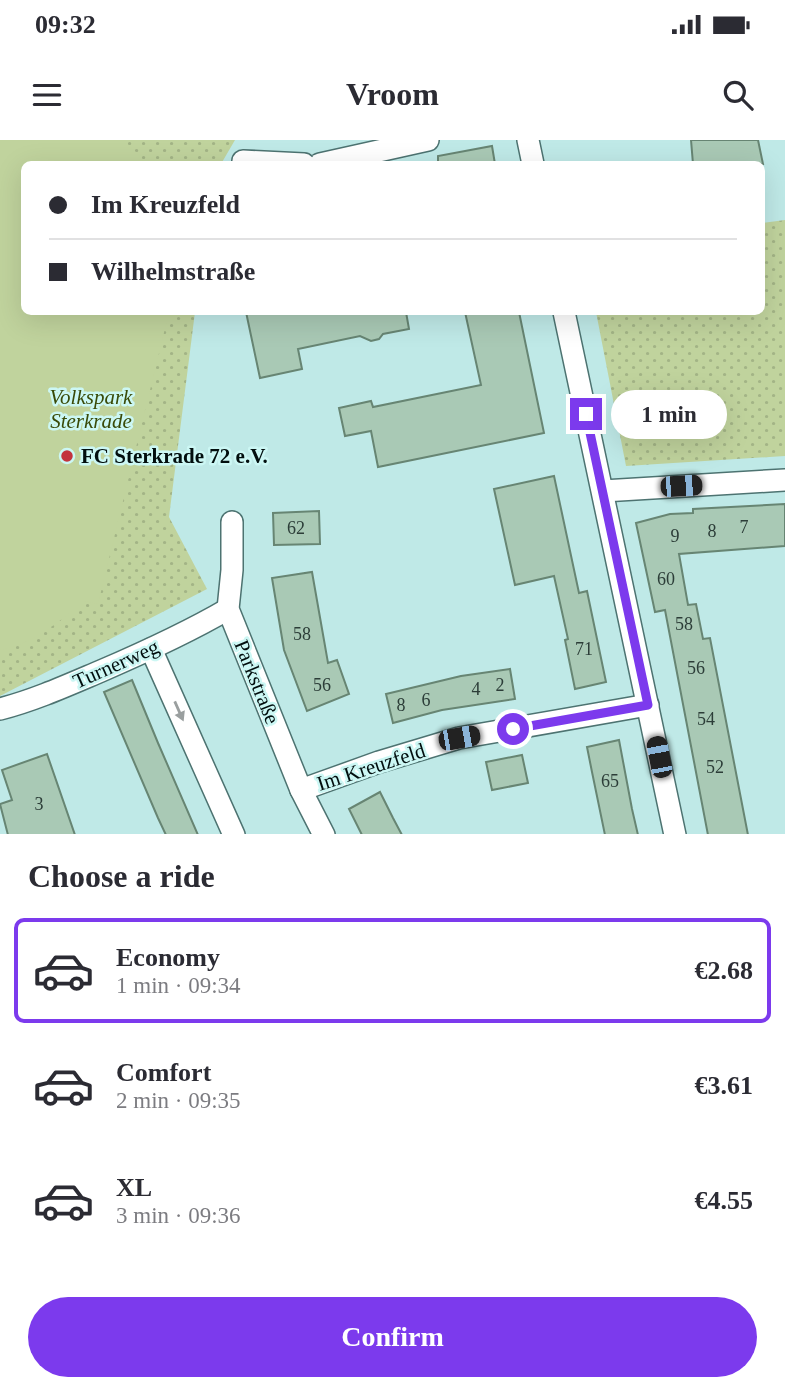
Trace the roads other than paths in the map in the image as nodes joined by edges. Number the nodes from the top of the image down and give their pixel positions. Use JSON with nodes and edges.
{"nodes":[{"id":1,"x":428,"y":140,"type":"edge"},
{"id":2,"x":528,"y":140,"type":"edge"},
{"id":3,"x":334,"y":161,"type":"edge"},
{"id":4,"x":532,"y":161,"type":"edge"},
{"id":5,"x":565,"y":315,"type":"edge"},
{"id":6,"x":785,"y":480,"type":"edge"},
{"id":7,"x":603,"y":491,"type":"junction"},
{"id":8,"x":232,"y":522,"type":"dead end"},
{"id":9,"x":228,"y":609,"type":"junction"},
{"id":10,"x":151,"y":649,"type":"junction"},
{"id":11,"x":648,"y":705,"type":"junction"},
{"id":12,"x":0,"y":709,"type":"edge"},
{"id":13,"x":301,"y":790,"type":"junction"},
{"id":14,"x":234,"y":834,"type":"edge"},
{"id":15,"x":323,"y":834,"type":"edge"},
{"id":16,"x":675,"y":834,"type":"edge"}],
"edges":[{"from":1,"to":3,"type":"street"},
{"from":2,"to":4,"type":"street"},
{"from":5,"to":7,"type":"street"},
{"from":6,"to":7,"type":"street"},
{"from":7,"to":11,"type":"street"},
{"from":8,"to":9,"type":"street","name":"Parkstraße"},
{"from":9,"to":10,"type":"street","name":"Turnerweg"},
{"from":9,"to":13,"type":"street","name":"Parkstraße"},
{"from":10,"to":12,"type":"street","name":"Turnerweg"},
{"from":10,"to":14,"type":"street","one_way":true},
{"from":11,"to":13,"type":"street","name":"Im Kreuzfeld"},
{"from":11,"to":16,"type":"street"},
{"from":13,"to":15,"type":"street","name":"Parkstraße"}]}
